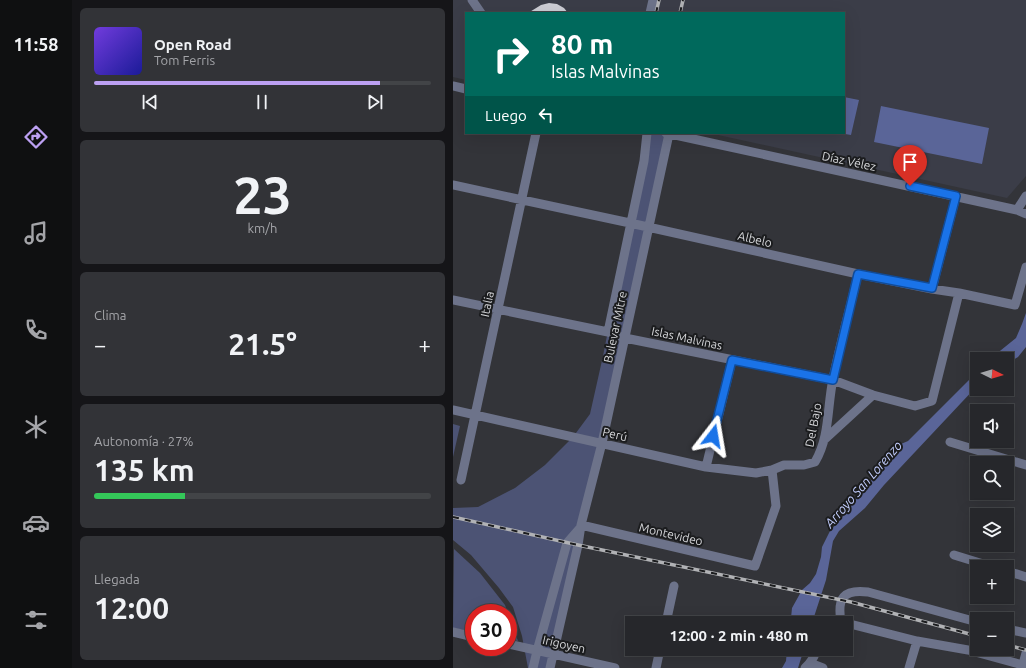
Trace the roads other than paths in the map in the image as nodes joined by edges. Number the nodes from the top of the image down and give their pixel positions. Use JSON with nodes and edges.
{"nodes":[{"id":1,"x":472,"y":0,"type":"edge"},
{"id":2,"x":653,"y":0,"type":"edge"},
{"id":3,"x":480,"y":12,"type":"edge"},
{"id":4,"x":650,"y":12,"type":"edge"},
{"id":5,"x":453,"y":86,"type":"edge"},
{"id":6,"x":465,"y":89,"type":"edge"},
{"id":7,"x":536,"y":134,"type":"edge"},
{"id":8,"x":647,"y":134,"type":"edge"},
{"id":9,"x":667,"y":134,"type":"edge"},
{"id":10,"x":672,"y":134,"type":"edge"},
{"id":11,"x":453,"y":185,"type":"edge"},
{"id":12,"x":956,"y":196,"type":"junction"},
{"id":13,"x":1026,"y":196,"type":"edge"},
{"id":14,"x":523,"y":199,"type":"junction"},
{"id":15,"x":1022,"y":212,"type":"edge"},
{"id":16,"x":631,"y":223,"type":"junction"},
{"id":17,"x":649,"y":228,"type":"junction"},
{"id":18,"x":1026,"y":267,"type":"edge"},
{"id":19,"x":858,"y":274,"type":"junction"},
{"id":20,"x":932,"y":288,"type":"junction"},
{"id":21,"x":959,"y":293,"type":"junction"},
{"id":22,"x":453,"y":300,"type":"edge"},
{"id":23,"x":498,"y":310,"type":"junction"},
{"id":24,"x":608,"y":332,"type":"junction"},
{"id":25,"x":625,"y":338,"type":"junction"},
{"id":26,"x":732,"y":360,"type":"junction"},
{"id":27,"x":833,"y":380,"type":"junction"},
{"id":28,"x":873,"y":395,"type":"junction"},
{"id":29,"x":453,"y":410,"type":"edge"},
{"id":30,"x":476,"y":415,"type":"junction"},
{"id":31,"x":824,"y":440,"type":"junction"},
{"id":32,"x":950,"y":442,"type":"dead end"},
{"id":33,"x":602,"y":443,"type":"junction"},
{"id":34,"x":1026,"y":465,"type":"edge"},
{"id":35,"x":706,"y":467,"type":"junction"},
{"id":36,"x":772,"y":470,"type":"junction"},
{"id":37,"x":461,"y":480,"type":"dead end"},
{"id":38,"x":581,"y":526,"type":"junction"},
{"id":39,"x":954,"y":555,"type":"dead end"},
{"id":40,"x":970,"y":560,"type":"edge"},
{"id":41,"x":1014,"y":573,"type":"edge"},
{"id":42,"x":1026,"y":577,"type":"edge"},
{"id":43,"x":673,"y":586,"type":"dead end"},
{"id":44,"x":667,"y":616,"type":"edge"},
{"id":45,"x":841,"y":616,"type":"edge"},
{"id":46,"x":970,"y":620,"type":"edge"},
{"id":47,"x":853,"y":626,"type":"edge"},
{"id":48,"x":1014,"y":630,"type":"edge"},
{"id":49,"x":453,"y":632,"type":"edge"},
{"id":50,"x":1026,"y":633,"type":"edge"},
{"id":51,"x":465,"y":635,"type":"edge"},
{"id":52,"x":917,"y":641,"type":"junction"},
{"id":53,"x":517,"y":646,"type":"edge"},
{"id":54,"x":537,"y":651,"type":"junction"},
{"id":55,"x":1026,"y":653,"type":"edge"},
{"id":56,"x":553,"y":654,"type":"junction"},
{"id":57,"x":659,"y":656,"type":"edge"},
{"id":58,"x":815,"y":656,"type":"edge"},
{"id":59,"x":808,"y":666,"type":"edge"},
{"id":60,"x":1022,"y":666,"type":"edge"},
{"id":61,"x":533,"y":668,"type":"edge"},
{"id":62,"x":550,"y":668,"type":"edge"},
{"id":63,"x":615,"y":668,"type":"edge"},
{"id":64,"x":656,"y":668,"type":"edge"},
{"id":65,"x":823,"y":668,"type":"edge"},
{"id":66,"x":909,"y":668,"type":"edge"}],
"edges":[{"from":1,"to":3,"type":"street"},
{"from":2,"to":4,"type":"street"},
{"from":5,"to":6,"type":"street"},
{"from":7,"to":14,"type":"street","name":"Italia"},
{"from":8,"to":16,"type":"street","name":"Bulevar Mitre"},
{"from":9,"to":17,"type":"street","name":"Bulevar Mitre"},
{"from":10,"to":12,"type":"street","name":"Díaz Vélez"},
{"from":11,"to":14,"type":"street","name":"Albelo"},
{"from":12,"to":15,"type":"street","name":"Díaz Vélez"},
{"from":12,"to":20,"type":"street"},
{"from":13,"to":15,"type":"street"},
{"from":14,"to":16,"type":"street","name":"Albelo"},
{"from":14,"to":23,"type":"street","name":"Italia"},
{"from":16,"to":17,"type":"street","name":"Albelo"},
{"from":16,"to":24,"type":"street","name":"Bulevar Mitre"},
{"from":17,"to":19,"type":"street","name":"Albelo"},
{"from":17,"to":25,"type":"street","name":"Bulevar Mitre"},
{"from":18,"to":21,"type":"street","name":"Albelo"},
{"from":19,"to":20,"type":"street","name":"Albelo"},
{"from":19,"to":27,"type":"street","name":"Del Bajo"},
{"from":20,"to":21,"type":"street","name":"Albelo"},
{"from":21,"to":28,"type":"street","name":"Islas Malvinas"},
{"from":22,"to":23,"type":"street","name":"Islas Malvinas"},
{"from":23,"to":24,"type":"street","name":"Islas Malvinas"},
{"from":23,"to":30,"type":"street","name":"Italia"},
{"from":24,"to":25,"type":"street","name":"Islas Malvinas"},
{"from":25,"to":26,"type":"street","name":"Islas Malvinas"},
{"from":25,"to":33,"type":"street","name":"Bulevar Mitre"},
{"from":26,"to":27,"type":"street","name":"Islas Malvinas"},
{"from":26,"to":35,"type":"street"},
{"from":27,"to":28,"type":"street","name":"Islas Malvinas"},
{"from":27,"to":31,"type":"street","name":"Del Bajo"},
{"from":28,"to":31,"type":"street"},
{"from":29,"to":30,"type":"street","name":"Perú"},
{"from":30,"to":33,"type":"street","name":"Perú"},
{"from":30,"to":37,"type":"street","name":"Italia"},
{"from":31,"to":36,"type":"street","name":"Del Bajo"},
{"from":32,"to":34,"type":"street"},
{"from":33,"to":35,"type":"street","name":"Perú"},
{"from":33,"to":38,"type":"street","name":"Bulevar Mitre"},
{"from":35,"to":36,"type":"street","name":"Perú"},
{"from":36,"to":38,"type":"street","name":"Montevideo"},
{"from":38,"to":54,"type":"street","name":"Bulevar Mitre"},
{"from":38,"to":56,"type":"street","name":"Bulevar Mitre"},
{"from":39,"to":40,"type":"street"},
{"from":41,"to":42,"type":"street"},
{"from":43,"to":44,"type":"street"},
{"from":45,"to":46,"type":"street"},
{"from":47,"to":52,"type":"street"},
{"from":48,"to":50,"type":"street"},
{"from":49,"to":51,"type":"street"},
{"from":52,"to":60,"type":"street"},
{"from":52,"to":66,"type":"street"},
{"from":53,"to":54,"type":"street","name":"Irigoyen"},
{"from":54,"to":56,"type":"street","name":"Irigoyen"},
{"from":54,"to":61,"type":"street","name":"Bulevar Mitre"},
{"from":55,"to":60,"type":"street"},
{"from":56,"to":62,"type":"street","name":"Bulevar Mitre"},
{"from":56,"to":63,"type":"street","name":"Irigoyen"},
{"from":57,"to":64,"type":"street"},
{"from":58,"to":59,"type":"street"},
{"from":59,"to":65,"type":"street"}]}
